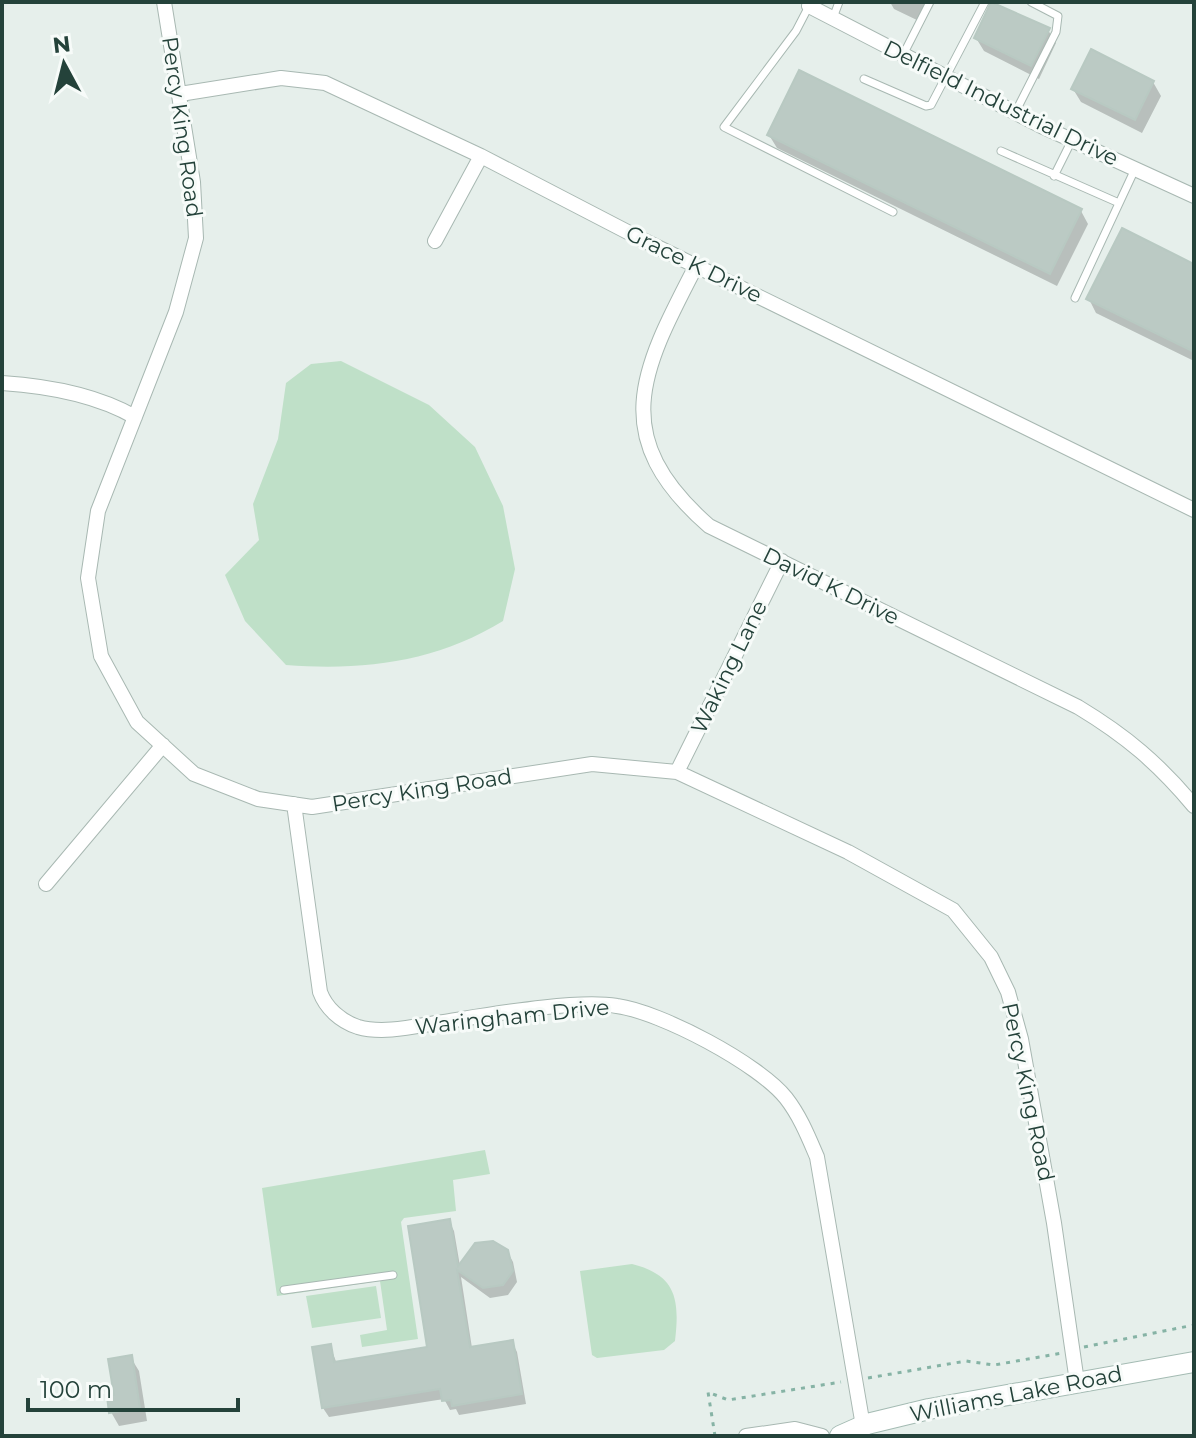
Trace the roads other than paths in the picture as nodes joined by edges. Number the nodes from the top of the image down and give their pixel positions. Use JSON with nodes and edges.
{"nodes":[{"id":1,"x":164,"y":2,"type":"edge"},
{"id":2,"x":839,"y":2,"type":"edge"},
{"id":3,"x":930,"y":2,"type":"edge"},
{"id":4,"x":985,"y":2,"type":"edge"},
{"id":5,"x":1031,"y":2,"type":"edge"},
{"id":6,"x":809,"y":6,"type":"joint"},
{"id":7,"x":833,"y":18,"type":"junction"},
{"id":8,"x":903,"y":55,"type":"junction"},
{"id":9,"x":947,"y":78,"type":"junction"},
{"id":10,"x":864,"y":79,"type":"dead end"},
{"id":11,"x":180,"y":94,"type":"junction"},
{"id":12,"x":1015,"y":113,"type":"junction"},
{"id":13,"x":1072,"y":140,"type":"junction"},
{"id":14,"x":1001,"y":151,"type":"dead end"},
{"id":15,"x":481,"y":156,"type":"junction"},
{"id":16,"x":1135,"y":169,"type":"junction"},
{"id":17,"x":1054,"y":176,"type":"junction"},
{"id":18,"x":1194,"y":196,"type":"edge"},
{"id":19,"x":1119,"y":203,"type":"junction"},
{"id":20,"x":893,"y":212,"type":"dead end"},
{"id":21,"x":435,"y":241,"type":"dead end"},
{"id":22,"x":696,"y":266,"type":"junction"},
{"id":23,"x":1075,"y":298,"type":"dead end"},
{"id":24,"x":2,"y":383,"type":"edge"},
{"id":25,"x":135,"y":417,"type":"junction"},
{"id":26,"x":1194,"y":510,"type":"edge"},
{"id":27,"x":782,"y":561,"type":"junction"},
{"id":28,"x":163,"y":745,"type":"junction"},
{"id":29,"x":677,"y":772,"type":"junction"},
{"id":30,"x":294,"y":804,"type":"junction"},
{"id":31,"x":1194,"y":806,"type":"edge"},
{"id":32,"x":46,"y":884,"type":"dead end"},
{"id":33,"x":393,"y":1275,"type":"dead end"},
{"id":34,"x":284,"y":1290,"type":"dead end"},
{"id":35,"x":1194,"y":1362,"type":"edge"},
{"id":36,"x":1077,"y":1382,"type":"junction"},
{"id":37,"x":863,"y":1426,"type":"junction"},
{"id":38,"x":746,"y":1436,"type":"edge"},
{"id":39,"x":822,"y":1436,"type":"edge"},
{"id":40,"x":840,"y":1436,"type":"edge"}],
"edges":[{"from":1,"to":11,"type":"street","name":"Percy King Road"},
{"from":2,"to":7,"type":"lane"},
{"from":3,"to":8,"type":"lane"},
{"from":4,"to":9,"type":"lane"},
{"from":5,"to":12,"type":"lane"},
{"from":6,"to":7,"type":"street","name":"Delfield Industrial Drive"},
{"from":6,"to":20,"type":"lane"},
{"from":7,"to":8,"type":"street","name":"Delfield Industrial Drive"},
{"from":8,"to":9,"type":"street","name":"Delfield Industrial Drive"},
{"from":9,"to":10,"type":"lane"},
{"from":9,"to":12,"type":"street","name":"Delfield Industrial Drive"},
{"from":11,"to":15,"type":"street","name":"Grace K Drive"},
{"from":11,"to":25,"type":"street","name":"Percy King Road"},
{"from":12,"to":13,"type":"street","name":"Delfield Industrial Drive"},
{"from":13,"to":16,"type":"street","name":"Delfield Industrial Drive"},
{"from":13,"to":17,"type":"lane"},
{"from":14,"to":17,"type":"lane"},
{"from":15,"to":21,"type":"street"},
{"from":15,"to":22,"type":"street","name":"Grace K Drive"},
{"from":16,"to":18,"type":"street","name":"Delfield Industrial Drive"},
{"from":16,"to":19,"type":"lane"},
{"from":17,"to":19,"type":"lane"},
{"from":19,"to":23,"type":"lane"},
{"from":22,"to":26,"type":"street","name":"Grace K Drive"},
{"from":22,"to":27,"type":"street","name":"David K Drive"},
{"from":24,"to":25,"type":"street"},
{"from":25,"to":28,"type":"street","name":"Percy King Road"},
{"from":27,"to":29,"type":"street","name":"Waking Lane"},
{"from":27,"to":31,"type":"street","name":"David K Drive"},
{"from":28,"to":30,"type":"street","name":"Percy King Road"},
{"from":28,"to":32,"type":"street"},
{"from":29,"to":30,"type":"street","name":"Percy King Road"},
{"from":29,"to":36,"type":"street","name":"Percy King Road"},
{"from":30,"to":37,"type":"street","name":"Waringham Drive"},
{"from":33,"to":34,"type":"lane"},
{"from":35,"to":36,"type":"main road","name":"Williams Lake Road"},
{"from":36,"to":37,"type":"main road","name":"Williams Lake Road"},
{"from":37,"to":40,"type":"main road","name":"Williams Lake Road"},
{"from":38,"to":39,"type":"street"}]}
